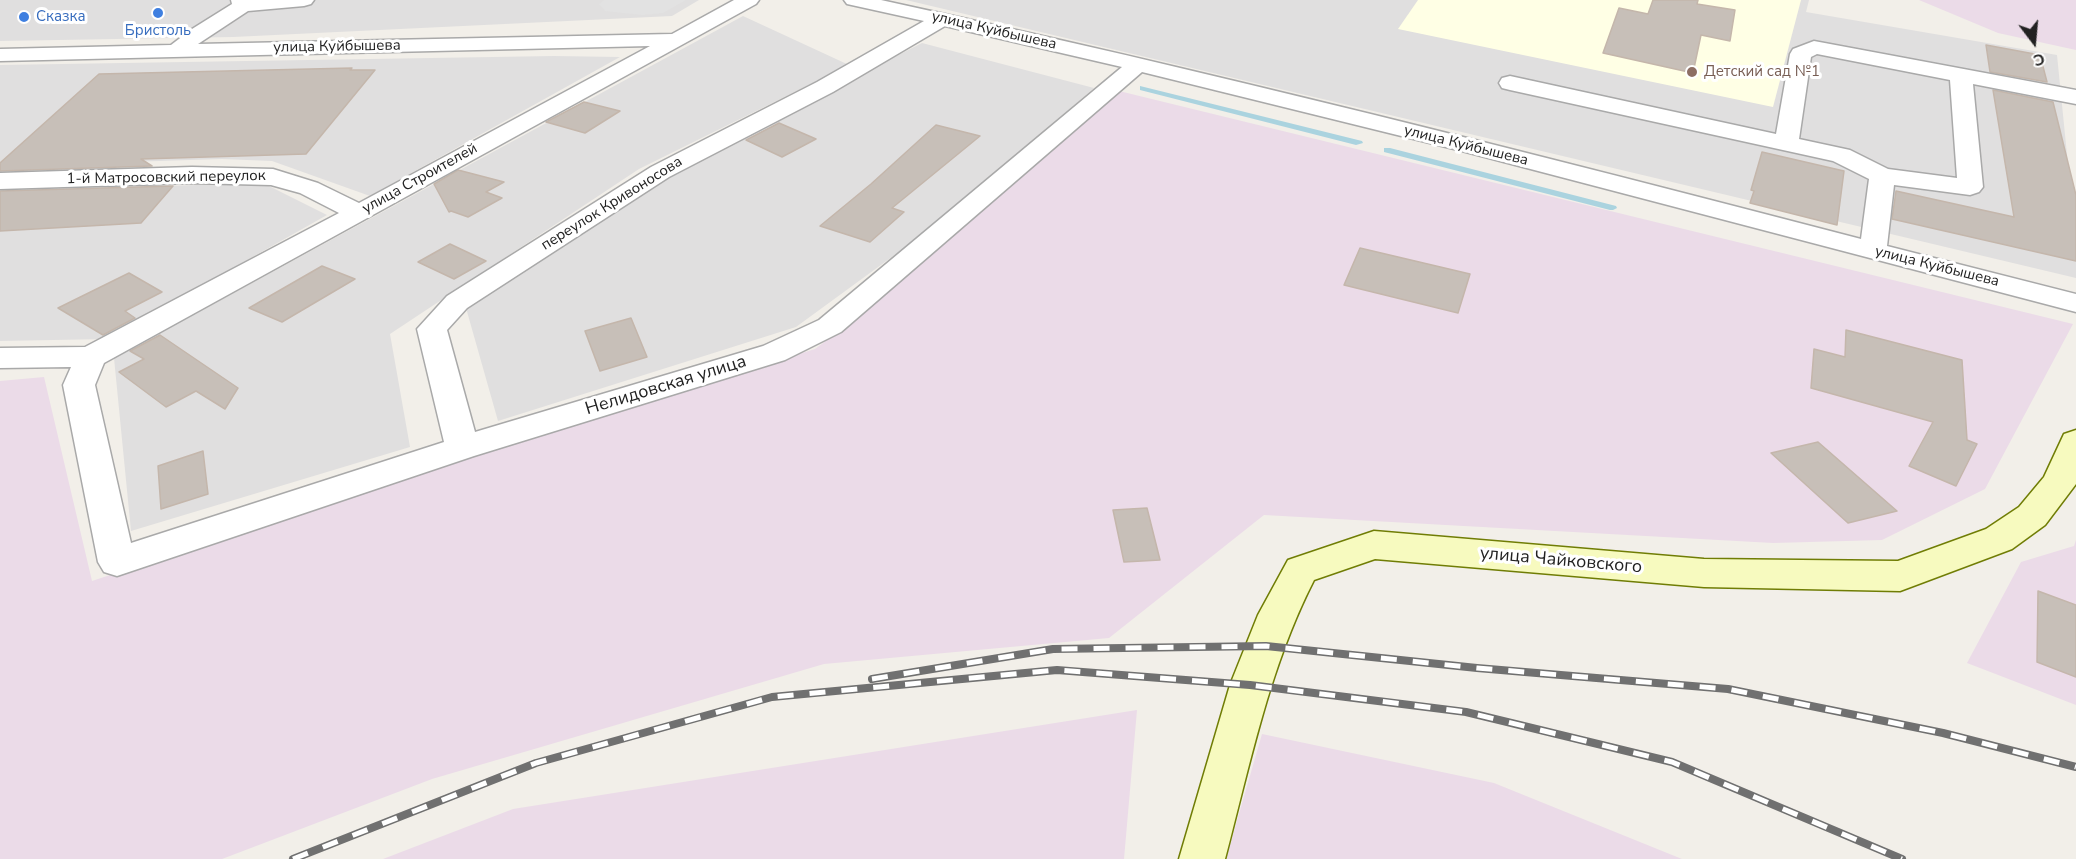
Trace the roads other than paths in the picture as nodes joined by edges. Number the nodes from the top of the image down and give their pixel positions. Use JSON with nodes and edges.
{"nodes":[{"id":1,"x":304,"y":0,"type":"edge"},
{"id":2,"x":749,"y":0,"type":"edge"},
{"id":3,"x":854,"y":0,"type":"edge"},
{"id":4,"x":242,"y":3,"type":"edge"},
{"id":5,"x":943,"y":19,"type":"junction"},
{"id":6,"x":674,"y":39,"type":"junction"},
{"id":7,"x":176,"y":51,"type":"junction"},
{"id":8,"x":0,"y":55,"type":"edge"},
{"id":9,"x":1137,"y":65,"type":"junction"},
{"id":10,"x":1961,"y":75,"type":"junction"},
{"id":11,"x":1510,"y":83,"type":"dead end"},
{"id":12,"x":2076,"y":97,"type":"edge"},
{"id":13,"x":1786,"y":143,"type":"junction"},
{"id":14,"x":1882,"y":176,"type":"junction"},
{"id":15,"x":0,"y":181,"type":"edge"},
{"id":16,"x":359,"y":213,"type":"junction"},
{"id":17,"x":1873,"y":251,"type":"junction"},
{"id":18,"x":2076,"y":303,"type":"edge"},
{"id":19,"x":91,"y":357,"type":"junction"},
{"id":20,"x":0,"y":358,"type":"edge"},
{"id":21,"x":2076,"y":442,"type":"edge"},
{"id":22,"x":462,"y":448,"type":"junction"},
{"id":23,"x":1202,"y":859,"type":"edge"}],
"edges":[{"from":1,"to":4,"type":"street"},
{"from":2,"to":6,"type":"street","name":"улица Строителей"},
{"from":3,"to":5,"type":"street","name":"улица Куйбышева"},
{"from":4,"to":7,"type":"street"},
{"from":5,"to":9,"type":"street","name":"улица Куйбышева"},
{"from":5,"to":22,"type":"street","name":"переулок Кривоносова"},
{"from":6,"to":7,"type":"street","name":"улица Куйбышева"},
{"from":6,"to":16,"type":"street","name":"улица Строителей"},
{"from":7,"to":8,"type":"street","name":"улица Куйбышева"},
{"from":9,"to":17,"type":"street","name":"улица Куйбышева"},
{"from":9,"to":22,"type":"street","name":"Нелидовская улица"},
{"from":10,"to":12,"type":"street"},
{"from":10,"to":13,"type":"street"},
{"from":10,"to":14,"type":"street"},
{"from":11,"to":13,"type":"street"},
{"from":13,"to":14,"type":"street"},
{"from":14,"to":17,"type":"street"},
{"from":15,"to":16,"type":"street","name":"1-й Матросовский переулок"},
{"from":16,"to":19,"type":"street","name":"улица Строителей"},
{"from":17,"to":18,"type":"street","name":"улица Куйбышева"},
{"from":19,"to":20,"type":"street"},
{"from":19,"to":22,"type":"street","name":"Нелидовская улица"},
{"from":21,"to":23,"type":"street","name":"улица Чайковского"}]}
